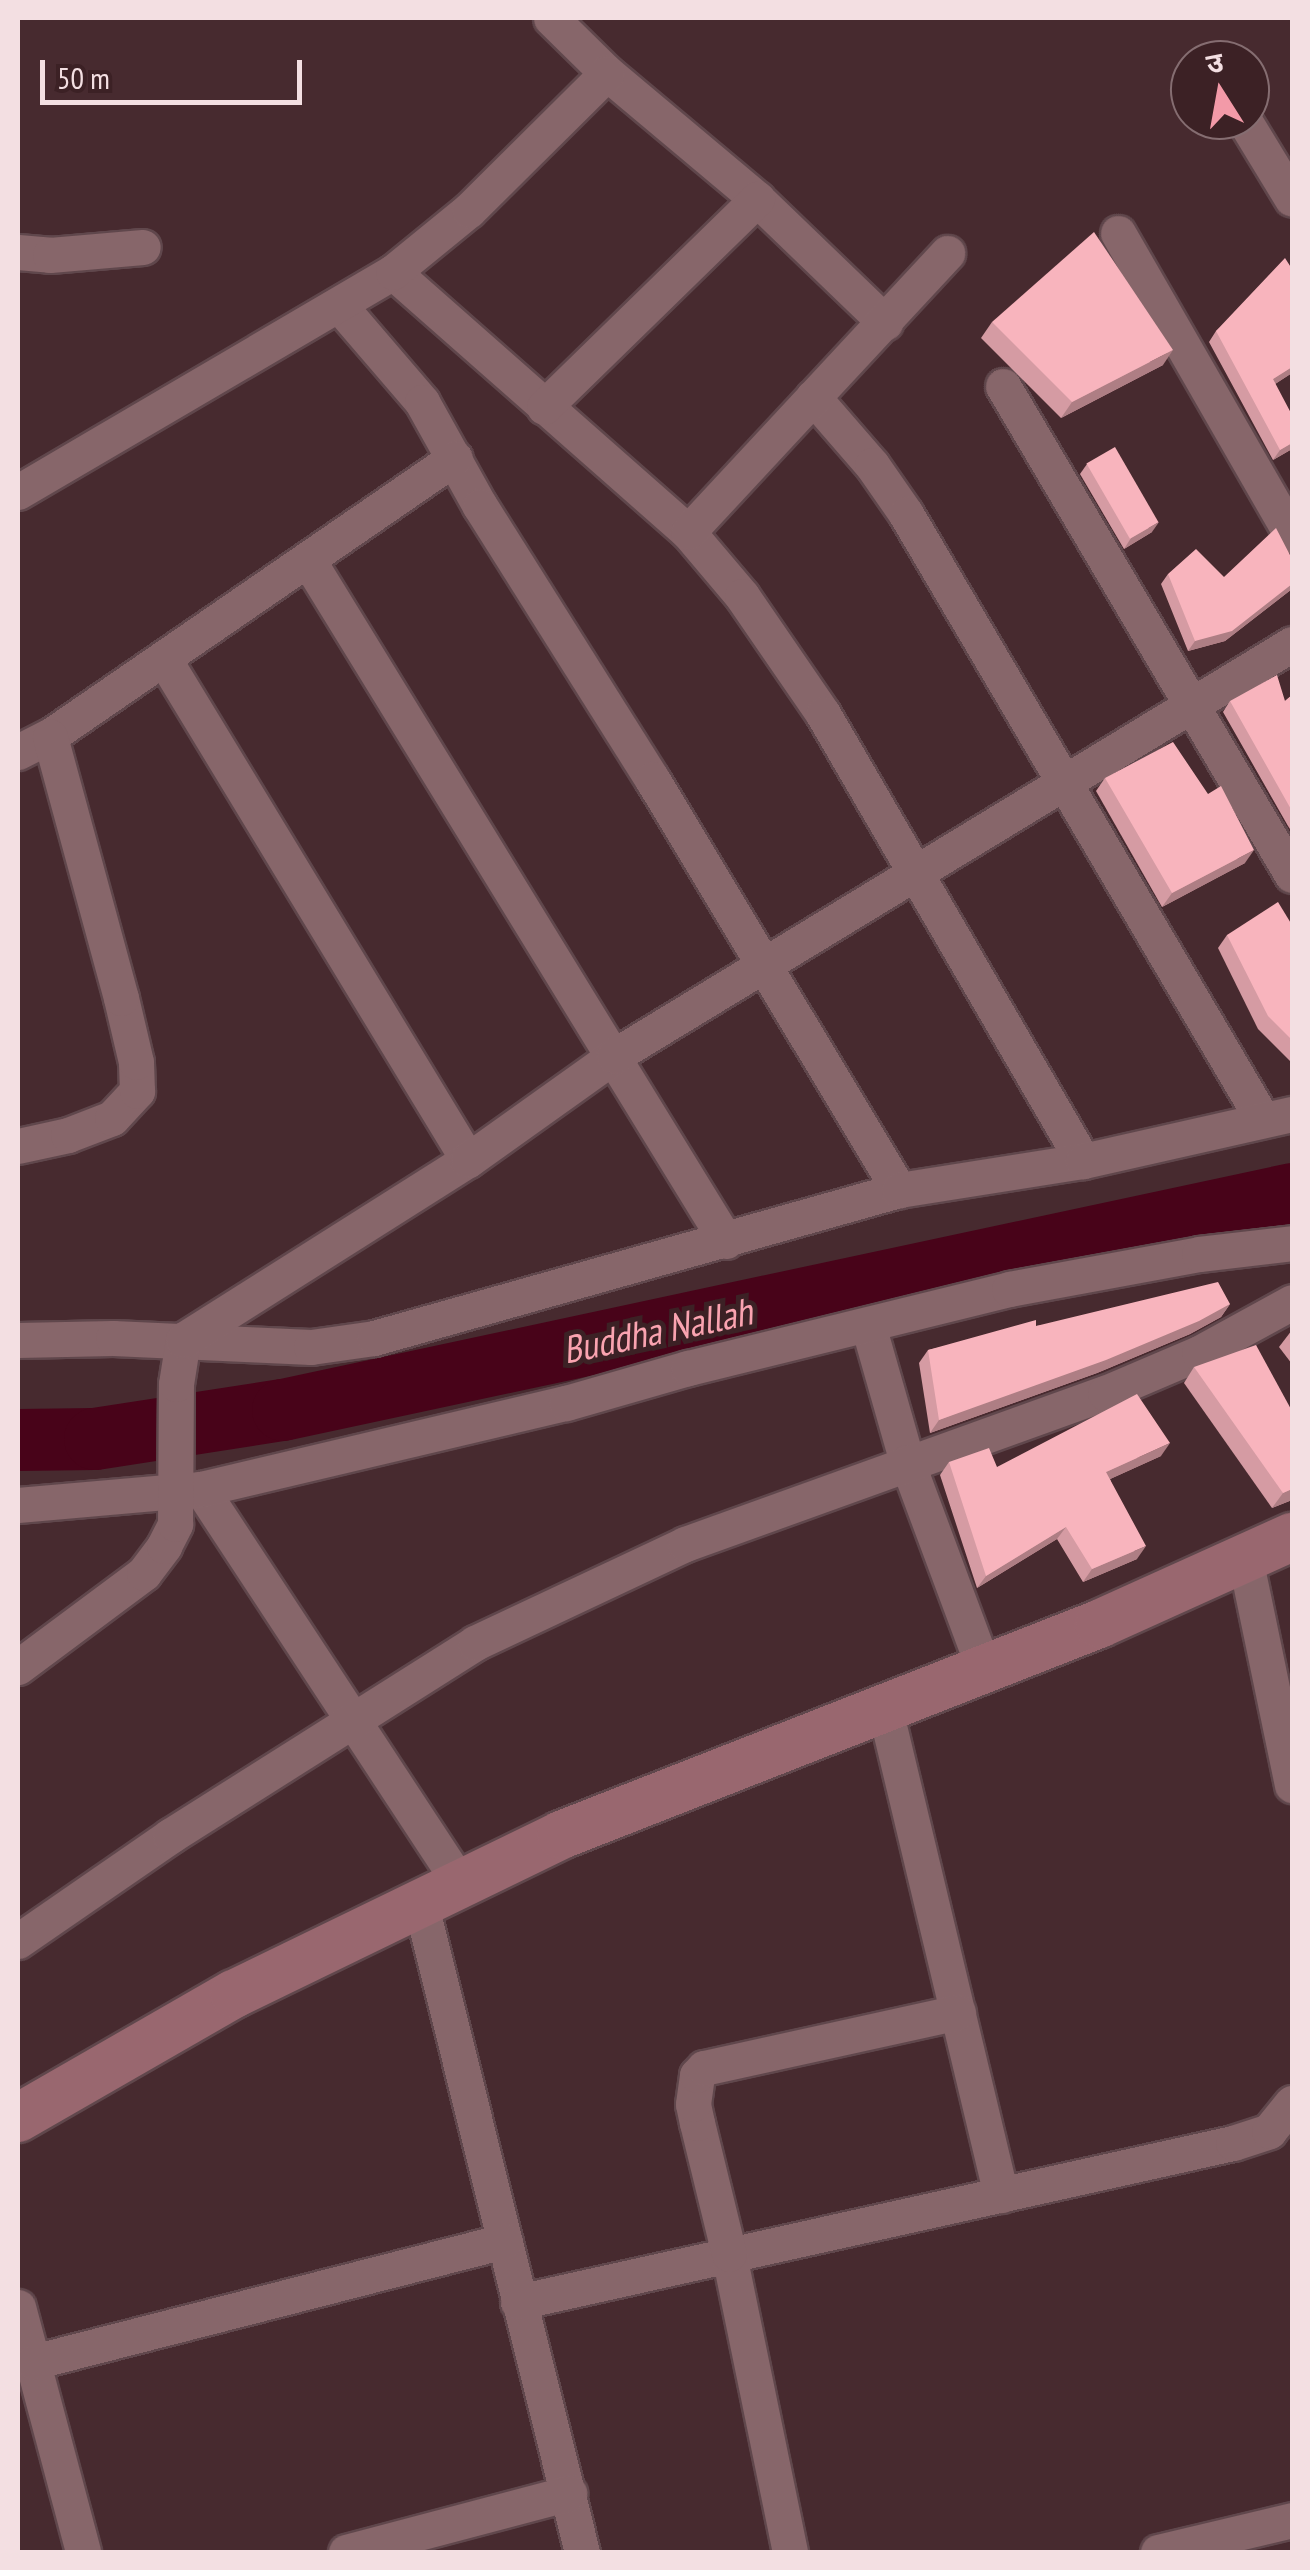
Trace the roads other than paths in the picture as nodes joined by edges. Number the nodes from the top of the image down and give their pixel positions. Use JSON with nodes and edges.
{"nodes":[{"id":1,"x":551,"y":18,"type":"edge"},
{"id":2,"x":607,"y":74,"type":"junction"},
{"id":3,"x":1256,"y":140,"type":"edge"},
{"id":4,"x":757,"y":199,"type":"junction"},
{"id":5,"x":1292,"y":199,"type":"edge"},
{"id":6,"x":1118,"y":233,"type":"dead end"},
{"id":7,"x":143,"y":246,"type":"dead end"},
{"id":8,"x":18,"y":252,"type":"edge"},
{"id":9,"x":947,"y":253,"type":"dead end"},
{"id":10,"x":394,"y":272,"type":"junction"},
{"id":11,"x":339,"y":304,"type":"junction"},
{"id":12,"x":885,"y":322,"type":"junction"},
{"id":13,"x":1002,"y":386,"type":"dead end"},
{"id":14,"x":812,"y":397,"type":"junction"},
{"id":15,"x":544,"y":406,"type":"junction"},
{"id":16,"x":455,"y":458,"type":"junction"},
{"id":17,"x":18,"y":492,"type":"edge"},
{"id":18,"x":688,"y":532,"type":"junction"},
{"id":19,"x":1292,"y":536,"type":"edge"},
{"id":20,"x":308,"y":560,"type":"junction"},
{"id":21,"x":1292,"y":644,"type":"edge"},
{"id":22,"x":164,"y":659,"type":"junction"},
{"id":23,"x":1192,"y":708,"type":"junction"},
{"id":24,"x":50,"y":736,"type":"junction"},
{"id":25,"x":18,"y":752,"type":"edge"},
{"id":26,"x":1064,"y":781,"type":"junction"},
{"id":27,"x":915,"y":870,"type":"junction"},
{"id":28,"x":1292,"y":875,"type":"edge"},
{"id":29,"x":762,"y":966,"type":"junction"},
{"id":30,"x":614,"y":1056,"type":"junction"},
{"id":31,"x":1278,"y":1117,"type":"edge"},
{"id":32,"x":18,"y":1146,"type":"edge"},
{"id":33,"x":468,"y":1160,"type":"junction"},
{"id":34,"x":1083,"y":1160,"type":"junction"},
{"id":35,"x":899,"y":1190,"type":"junction"},
{"id":36,"x":726,"y":1240,"type":"junction"},
{"id":37,"x":1292,"y":1243,"type":"edge"},
{"id":38,"x":1292,"y":1302,"type":"edge"},
{"id":39,"x":868,"y":1325,"type":"junction"},
{"id":40,"x":18,"y":1340,"type":"edge"},
{"id":41,"x":183,"y":1340,"type":"junction"},
{"id":42,"x":907,"y":1462,"type":"junction"},
{"id":43,"x":184,"y":1485,"type":"junction"},
{"id":44,"x":18,"y":1505,"type":"edge"},
{"id":45,"x":1292,"y":1536,"type":"edge"},
{"id":46,"x":1245,"y":1558,"type":"junction"},
{"id":47,"x":18,"y":1667,"type":"edge"},
{"id":48,"x":984,"y":1668,"type":"junction"},
{"id":49,"x":884,"y":1704,"type":"junction"},
{"id":50,"x":354,"y":1719,"type":"junction"},
{"id":51,"x":1292,"y":1786,"type":"edge"},
{"id":52,"x":440,"y":1892,"type":"junction"},
{"id":53,"x":18,"y":1941,"type":"edge"},
{"id":54,"x":958,"y":2012,"type":"junction"},
{"id":55,"x":1292,"y":2103,"type":"edge"},
{"id":56,"x":18,"y":2117,"type":"edge"},
{"id":57,"x":1002,"y":2195,"type":"junction"},
{"id":58,"x":505,"y":2241,"type":"junction"},
{"id":59,"x":729,"y":2254,"type":"junction"},
{"id":60,"x":518,"y":2302,"type":"junction"},
{"id":61,"x":18,"y":2307,"type":"edge"},
{"id":62,"x":33,"y":2362,"type":"junction"},
{"id":63,"x":568,"y":2493,"type":"junction"},
{"id":64,"x":1271,"y":2533,"type":"edge"},
{"id":65,"x":83,"y":2552,"type":"edge"},
{"id":66,"x":346,"y":2552,"type":"edge"},
{"id":67,"x":582,"y":2552,"type":"edge"},
{"id":68,"x":790,"y":2552,"type":"edge"},
{"id":69,"x":1158,"y":2552,"type":"edge"}],
"edges":[{"from":1,"to":2,"type":"street"},
{"from":2,"to":4,"type":"street"},
{"from":2,"to":10,"type":"street"},
{"from":3,"to":5,"type":"street"},
{"from":4,"to":12,"type":"street"},
{"from":4,"to":15,"type":"street"},
{"from":6,"to":19,"type":"street"},
{"from":7,"to":8,"type":"street"},
{"from":9,"to":12,"type":"street"},
{"from":10,"to":11,"type":"street"},
{"from":10,"to":15,"type":"street"},
{"from":11,"to":16,"type":"street"},
{"from":11,"to":17,"type":"street"},
{"from":12,"to":14,"type":"street"},
{"from":13,"to":23,"type":"street"},
{"from":14,"to":18,"type":"street"},
{"from":14,"to":26,"type":"street"},
{"from":15,"to":18,"type":"street"},
{"from":16,"to":20,"type":"street"},
{"from":16,"to":29,"type":"street"},
{"from":18,"to":27,"type":"street"},
{"from":20,"to":22,"type":"street"},
{"from":20,"to":30,"type":"street"},
{"from":21,"to":23,"type":"street"},
{"from":22,"to":24,"type":"street"},
{"from":22,"to":33,"type":"street"},
{"from":23,"to":26,"type":"street"},
{"from":23,"to":28,"type":"street"},
{"from":24,"to":25,"type":"street"},
{"from":24,"to":32,"type":"street"},
{"from":26,"to":27,"type":"street"},
{"from":26,"to":31,"type":"street"},
{"from":27,"to":29,"type":"street"},
{"from":27,"to":34,"type":"street"},
{"from":29,"to":30,"type":"street"},
{"from":29,"to":35,"type":"street"},
{"from":30,"to":33,"type":"street"},
{"from":30,"to":36,"type":"street"},
{"from":31,"to":34,"type":"street"},
{"from":33,"to":41,"type":"street"},
{"from":34,"to":35,"type":"street"},
{"from":35,"to":36,"type":"street"},
{"from":36,"to":41,"type":"street"},
{"from":37,"to":39,"type":"street"},
{"from":38,"to":42,"type":"street"},
{"from":39,"to":42,"type":"street"},
{"from":39,"to":43,"type":"street"},
{"from":40,"to":41,"type":"street"},
{"from":41,"to":43,"type":"street"},
{"from":42,"to":48,"type":"street"},
{"from":42,"to":50,"type":"street"},
{"from":43,"to":44,"type":"street"},
{"from":43,"to":47,"type":"street"},
{"from":43,"to":50,"type":"street"},
{"from":45,"to":46,"type":"street"},
{"from":46,"to":48,"type":"street"},
{"from":46,"to":51,"type":"street"},
{"from":48,"to":49,"type":"street"},
{"from":49,"to":52,"type":"street"},
{"from":49,"to":54,"type":"street"},
{"from":50,"to":52,"type":"street"},
{"from":50,"to":53,"type":"street"},
{"from":52,"to":56,"type":"street"},
{"from":52,"to":58,"type":"street"},
{"from":54,"to":57,"type":"street"},
{"from":54,"to":59,"type":"street"},
{"from":55,"to":57,"type":"street"},
{"from":57,"to":59,"type":"street"},
{"from":58,"to":60,"type":"street"},
{"from":58,"to":62,"type":"street"},
{"from":59,"to":60,"type":"street"},
{"from":59,"to":68,"type":"street"},
{"from":60,"to":63,"type":"street"},
{"from":61,"to":62,"type":"street"},
{"from":62,"to":65,"type":"street"},
{"from":63,"to":66,"type":"street"},
{"from":63,"to":67,"type":"street"},
{"from":64,"to":69,"type":"street"}]}
